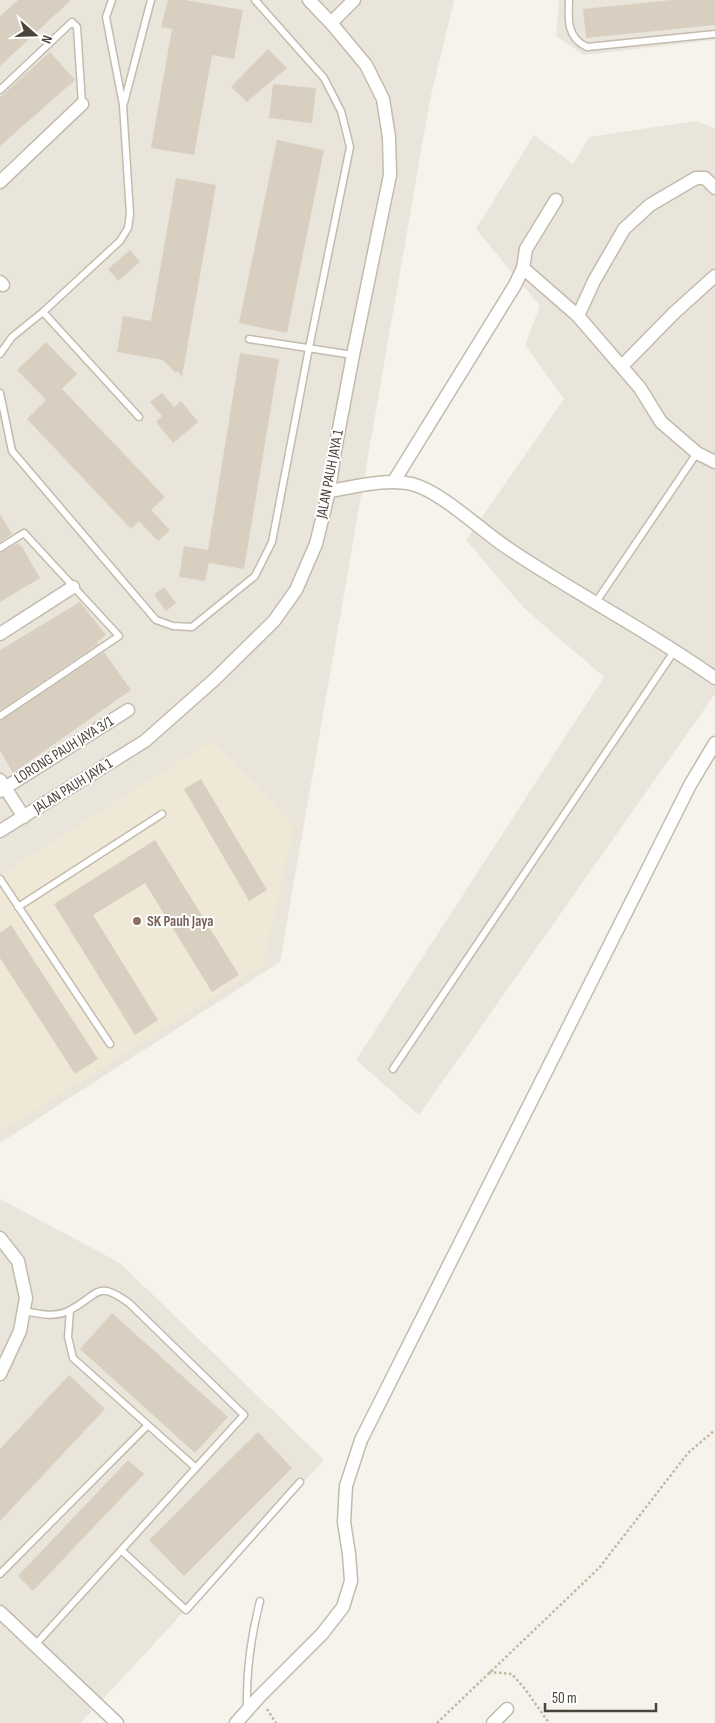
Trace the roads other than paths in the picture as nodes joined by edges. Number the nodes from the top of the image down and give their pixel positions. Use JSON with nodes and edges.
{"nodes":[{"id":1,"x":112,"y":0,"type":"edge"},
{"id":2,"x":152,"y":0,"type":"edge"},
{"id":3,"x":255,"y":0,"type":"edge"},
{"id":4,"x":309,"y":0,"type":"edge"},
{"id":5,"x":354,"y":0,"type":"edge"},
{"id":6,"x":570,"y":0,"type":"edge"},
{"id":7,"x":330,"y":22,"type":"junction"},
{"id":8,"x":715,"y":34,"type":"edge"},
{"id":9,"x":0,"y":90,"type":"edge"},
{"id":10,"x":82,"y":104,"type":"joint"},
{"id":11,"x":123,"y":105,"type":"junction"},
{"id":12,"x":0,"y":182,"type":"edge"},
{"id":13,"x":715,"y":188,"type":"edge"},
{"id":14,"x":556,"y":200,"type":"dead end"},
{"id":15,"x":523,"y":268,"type":"junction"},
{"id":16,"x":715,"y":276,"type":"edge"},
{"id":17,"x":43,"y":312,"type":"junction"},
{"id":18,"x":578,"y":316,"type":"junction"},
{"id":19,"x":249,"y":339,"type":"dead end"},
{"id":20,"x":309,"y":348,"type":"junction"},
{"id":21,"x":0,"y":354,"type":"edge"},
{"id":22,"x":353,"y":355,"type":"junction"},
{"id":23,"x":622,"y":366,"type":"junction"},
{"id":24,"x":0,"y":393,"type":"edge"},
{"id":25,"x":139,"y":417,"type":"dead end"},
{"id":26,"x":697,"y":453,"type":"junction"},
{"id":27,"x":715,"y":462,"type":"edge"},
{"id":28,"x":394,"y":481,"type":"junction"},
{"id":29,"x":329,"y":491,"type":"junction"},
{"id":30,"x":0,"y":548,"type":"edge"},
{"id":31,"x":73,"y":587,"type":"junction"},
{"id":32,"x":596,"y":602,"type":"junction"},
{"id":33,"x":0,"y":634,"type":"edge"},
{"id":34,"x":675,"y":650,"type":"junction"},
{"id":35,"x":715,"y":678,"type":"edge"},
{"id":36,"x":128,"y":710,"type":"dead end"},
{"id":37,"x":0,"y":716,"type":"edge"},
{"id":38,"x":715,"y":743,"type":"edge"},
{"id":39,"x":2,"y":786,"type":"edge"},
{"id":40,"x":162,"y":814,"type":"dead end"},
{"id":41,"x":24,"y":817,"type":"junction"},
{"id":42,"x":0,"y":831,"type":"edge"},
{"id":43,"x":0,"y":879,"type":"edge"},
{"id":44,"x":18,"y":907,"type":"junction"},
{"id":45,"x":110,"y":1044,"type":"dead end"},
{"id":46,"x":393,"y":1069,"type":"dead end"},
{"id":47,"x":0,"y":1238,"type":"edge"},
{"id":48,"x":24,"y":1310,"type":"junction"},
{"id":49,"x":70,"y":1310,"type":"junction"},
{"id":50,"x":0,"y":1374,"type":"edge"},
{"id":51,"x":147,"y":1426,"type":"junction"},
{"id":52,"x":196,"y":1468,"type":"junction"},
{"id":53,"x":300,"y":1482,"type":"dead end"},
{"id":54,"x":121,"y":1550,"type":"junction"},
{"id":55,"x":0,"y":1574,"type":"edge"},
{"id":56,"x":260,"y":1601,"type":"dead end"},
{"id":57,"x":0,"y":1612,"type":"edge"},
{"id":58,"x":34,"y":1645,"type":"junction"},
{"id":59,"x":508,"y":1709,"type":"dead end"},
{"id":60,"x":247,"y":1710,"type":"junction"},
{"id":61,"x":117,"y":1723,"type":"edge"},
{"id":62,"x":236,"y":1723,"type":"edge"},
{"id":63,"x":493,"y":1723,"type":"edge"}],
"edges":[{"from":1,"to":11,"type":"lane"},
{"from":2,"to":11,"type":"lane"},
{"from":3,"to":20,"type":"lane"},
{"from":4,"to":7,"type":"street","name":"JALAN PAUH JAYA 1"},
{"from":5,"to":7,"type":"street"},
{"from":6,"to":8,"type":"lane"},
{"from":7,"to":22,"type":"street","name":"JALAN PAUH JAYA 1"},
{"from":9,"to":10,"type":"lane"},
{"from":10,"to":12,"type":"street"},
{"from":11,"to":17,"type":"lane"},
{"from":13,"to":18,"type":"street"},
{"from":14,"to":15,"type":"street"},
{"from":15,"to":18,"type":"street"},
{"from":15,"to":28,"type":"street"},
{"from":16,"to":23,"type":"street"},
{"from":17,"to":21,"type":"lane"},
{"from":17,"to":25,"type":"lane"},
{"from":18,"to":23,"type":"street"},
{"from":19,"to":20,"type":"lane"},
{"from":20,"to":22,"type":"lane"},
{"from":20,"to":24,"type":"lane"},
{"from":22,"to":29,"type":"street","name":"JALAN PAUH JAYA 1"},
{"from":23,"to":26,"type":"street"},
{"from":26,"to":27,"type":"street"},
{"from":26,"to":32,"type":"lane"},
{"from":28,"to":29,"type":"street"},
{"from":28,"to":32,"type":"street"},
{"from":29,"to":41,"type":"street","name":"JALAN PAUH JAYA 1"},
{"from":30,"to":31,"type":"lane"},
{"from":31,"to":33,"type":"street"},
{"from":31,"to":37,"type":"lane"},
{"from":32,"to":34,"type":"street"},
{"from":34,"to":35,"type":"street"},
{"from":34,"to":46,"type":"lane"},
{"from":36,"to":39,"type":"street","name":"LORONG PAUH JAYA 3/1"},
{"from":38,"to":60,"type":"street"},
{"from":39,"to":41,"type":"street"},
{"from":40,"to":44,"type":"lane"},
{"from":41,"to":42,"type":"street","name":"JALAN PAUH JAYA 1"},
{"from":43,"to":44,"type":"lane"},
{"from":44,"to":45,"type":"lane"},
{"from":47,"to":48,"type":"street"},
{"from":48,"to":49,"type":"lane"},
{"from":48,"to":50,"type":"street"},
{"from":49,"to":51,"type":"lane"},
{"from":49,"to":52,"type":"lane"},
{"from":51,"to":52,"type":"lane"},
{"from":51,"to":55,"type":"lane"},
{"from":52,"to":54,"type":"lane"},
{"from":53,"to":54,"type":"lane"},
{"from":54,"to":58,"type":"lane"},
{"from":56,"to":60,"type":"lane"},
{"from":57,"to":58,"type":"street"},
{"from":58,"to":61,"type":"street"},
{"from":59,"to":63,"type":"street"},
{"from":60,"to":62,"type":"street"}]}
